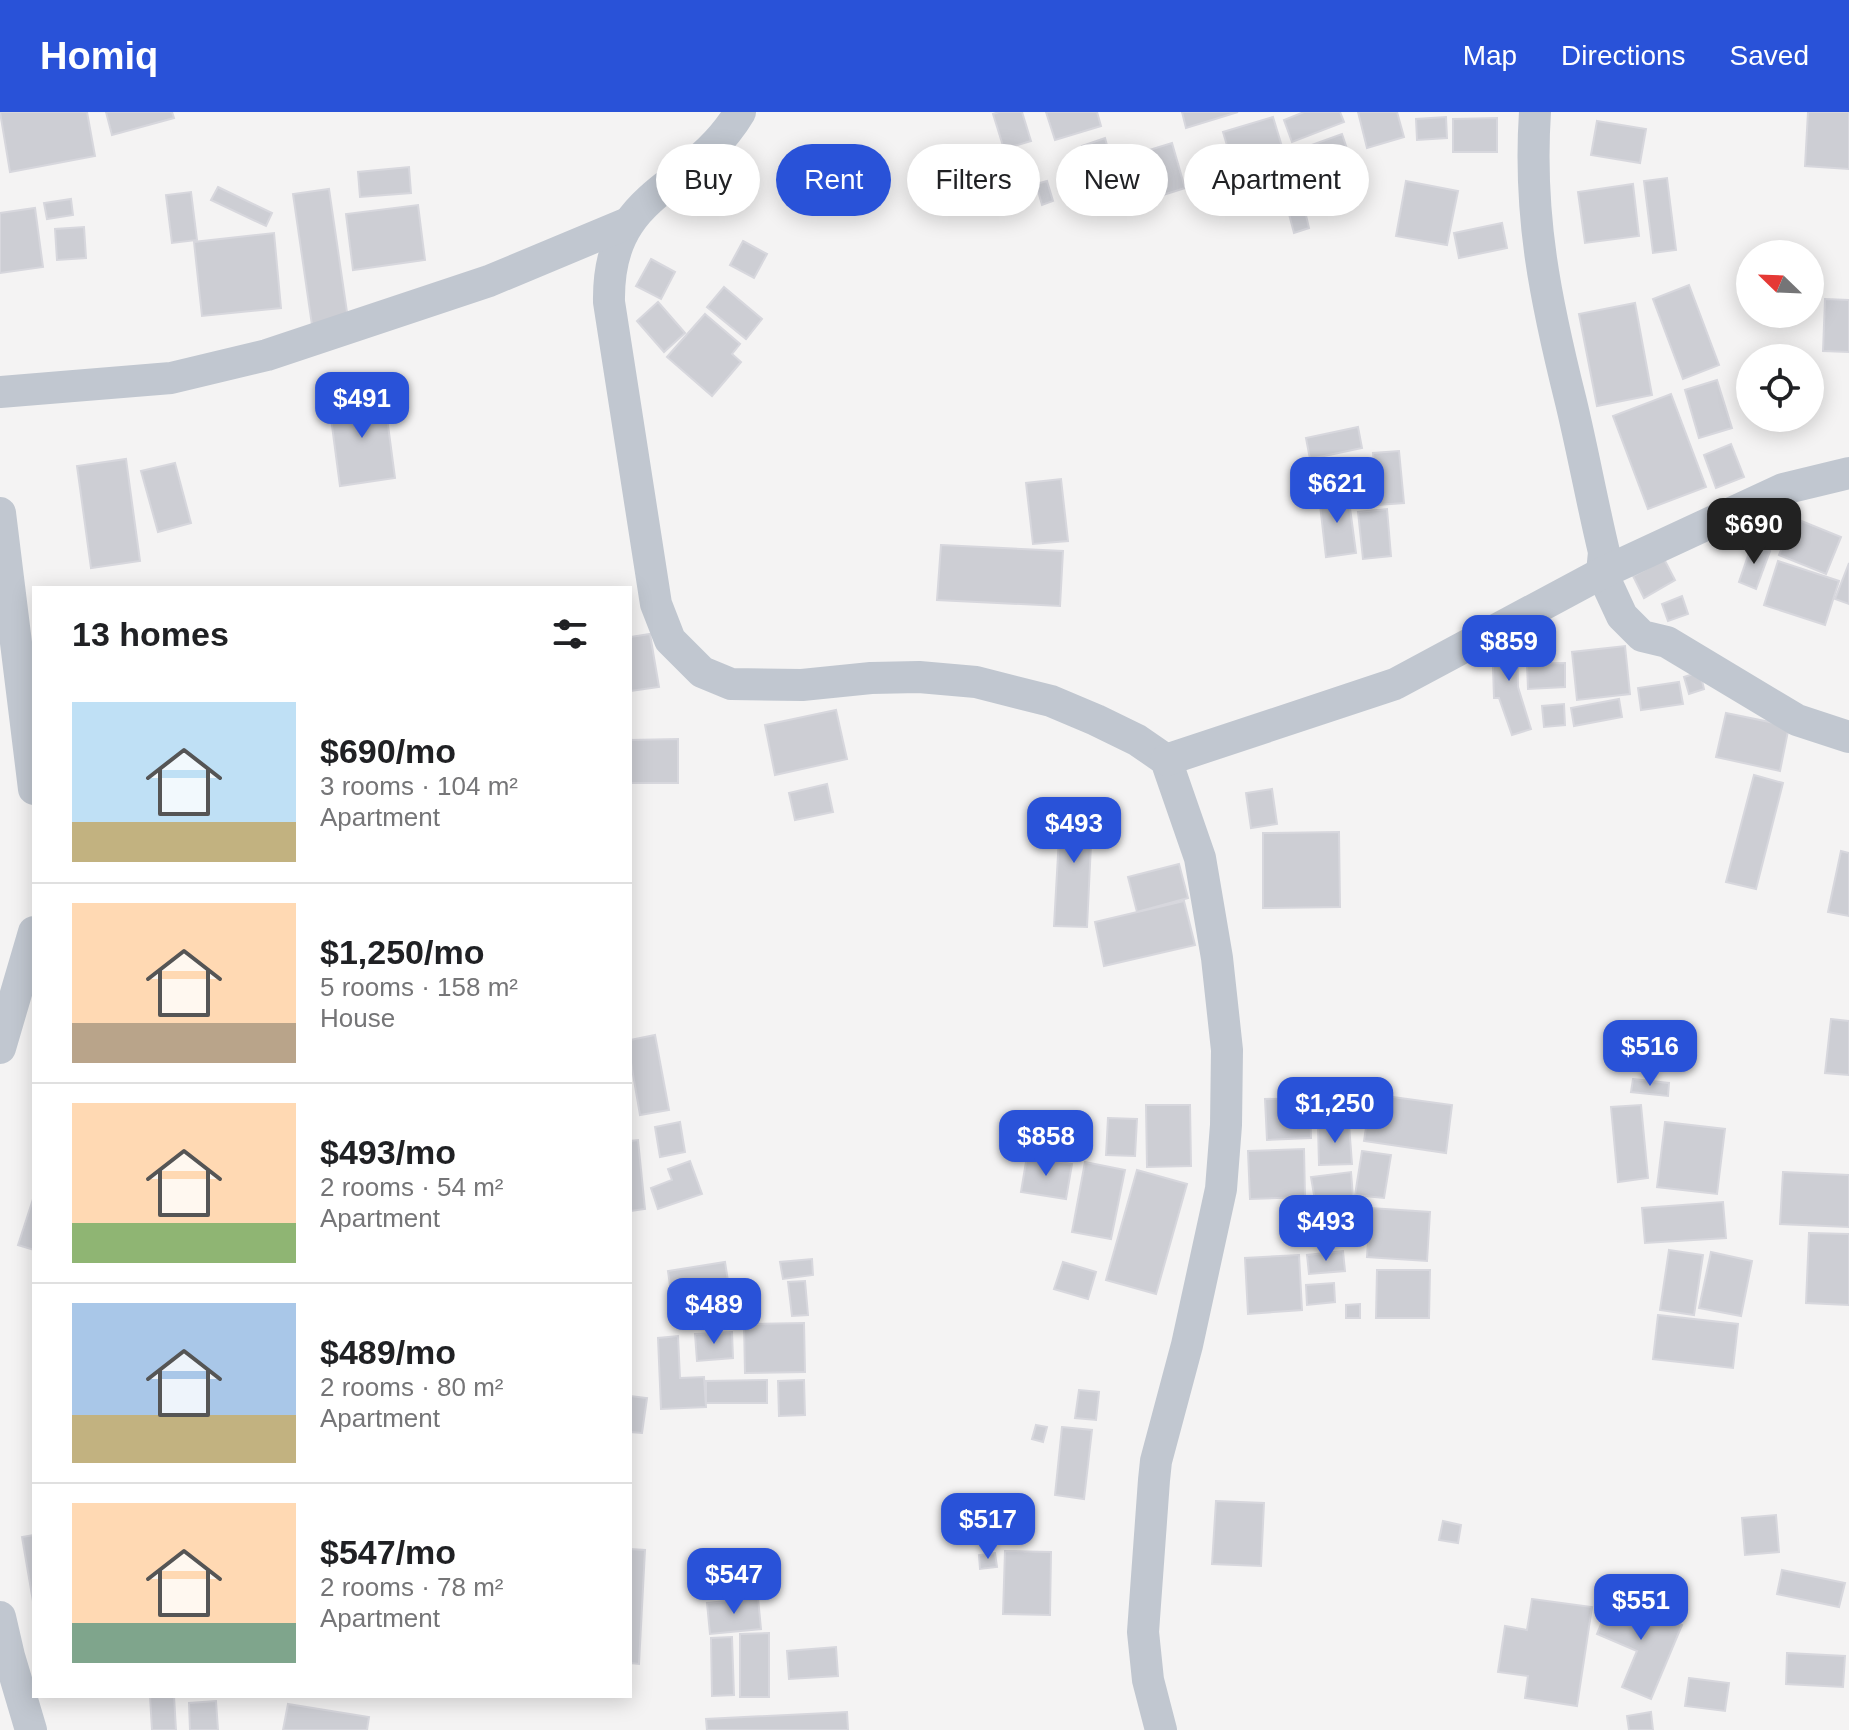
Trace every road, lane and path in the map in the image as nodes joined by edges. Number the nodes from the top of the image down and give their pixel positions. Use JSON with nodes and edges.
{"nodes":[{"id":1,"x":740,"y":112,"type":"edge"},
{"id":2,"x":1535,"y":112,"type":"edge"},
{"id":3,"x":628,"y":223,"type":"junction"},
{"id":4,"x":0,"y":392,"type":"edge"},
{"id":5,"x":1849,"y":473,"type":"edge"},
{"id":6,"x":0,"y":513,"type":"edge"},
{"id":7,"x":1602,"y":573,"type":"junction"},
{"id":8,"x":1849,"y":737,"type":"edge"},
{"id":9,"x":1166,"y":760,"type":"junction"},
{"id":10,"x":32,"y":773,"type":"edge"},
{"id":11,"x":32,"y":939,"type":"edge"},
{"id":12,"x":0,"y":1048,"type":"edge"},
{"id":13,"x":0,"y":1617,"type":"edge"},
{"id":14,"x":31,"y":1730,"type":"edge"},
{"id":15,"x":1161,"y":1730,"type":"edge"}],
"edges":[{"from":1,"to":3,"type":"street"},
{"from":2,"to":7,"type":"street"},
{"from":3,"to":4,"type":"street"},
{"from":3,"to":9,"type":"street"},
{"from":5,"to":7,"type":"street"},
{"from":6,"to":10,"type":"street"},
{"from":7,"to":8,"type":"street"},
{"from":7,"to":9,"type":"street"},
{"from":9,"to":15,"type":"street"},
{"from":11,"to":12,"type":"street"},
{"from":13,"to":14,"type":"street"}]}
